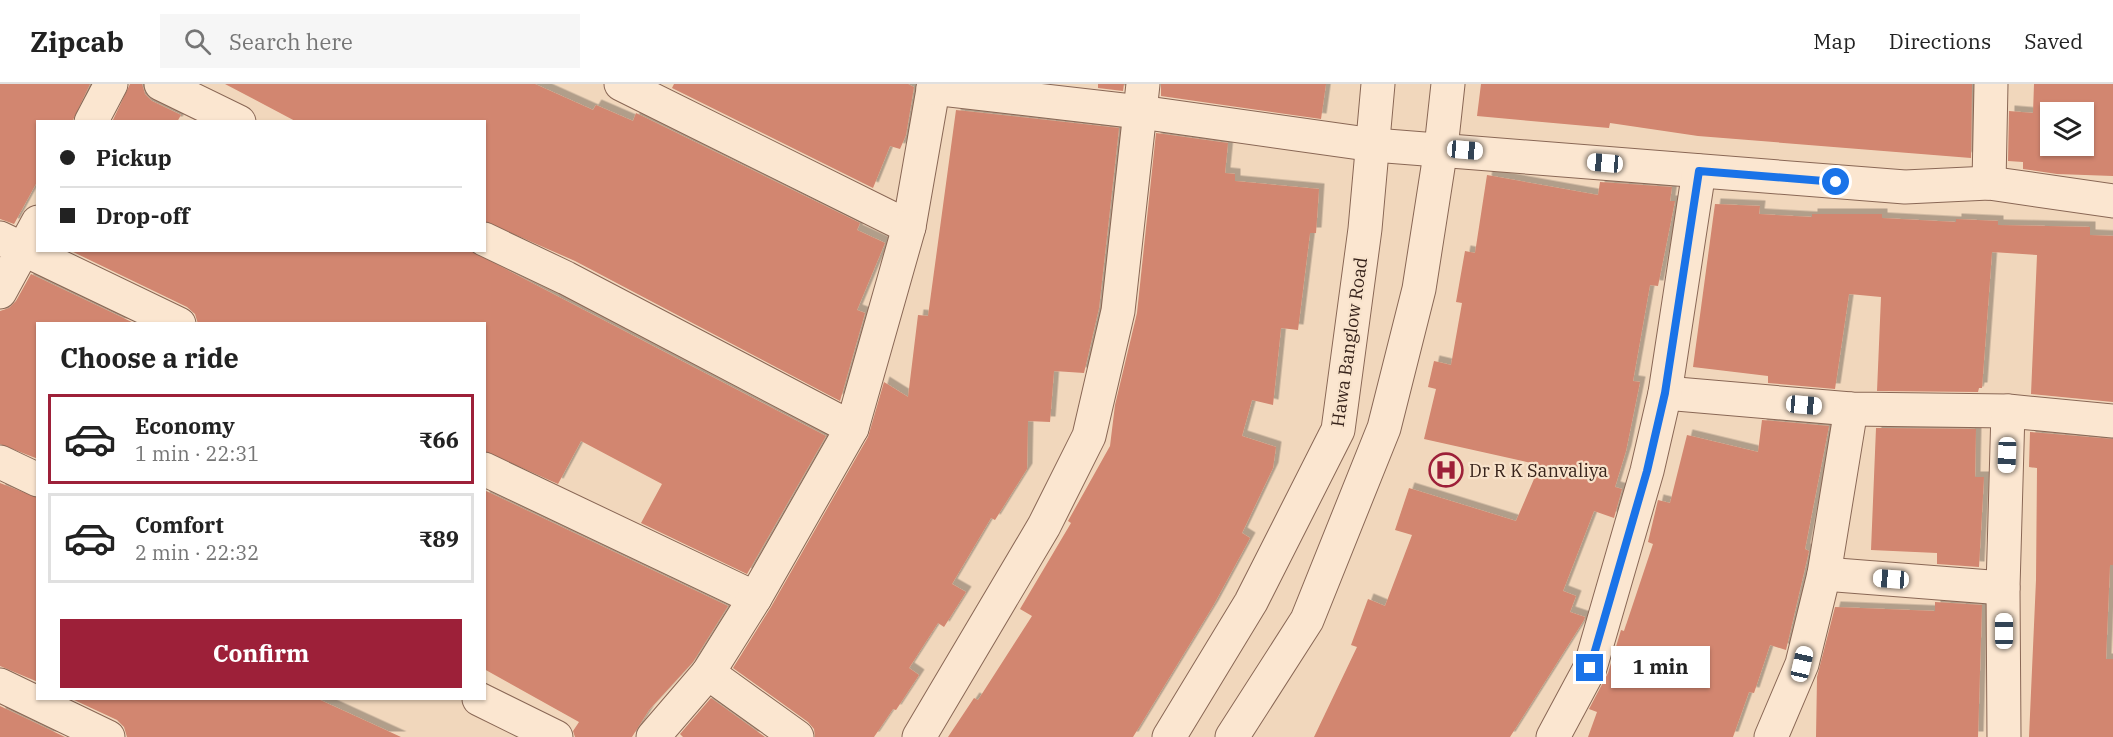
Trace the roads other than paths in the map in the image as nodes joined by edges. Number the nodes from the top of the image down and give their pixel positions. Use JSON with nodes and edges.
{"nodes":[{"id":1,"x":111,"y":84,"type":"edge"},
{"id":2,"x":161,"y":84,"type":"edge"},
{"id":3,"x":621,"y":84,"type":"edge"},
{"id":4,"x":1378,"y":84,"type":"edge"},
{"id":5,"x":1448,"y":84,"type":"edge"},
{"id":6,"x":1991,"y":84,"type":"edge"},
{"id":7,"x":933,"y":86,"type":"edge"},
{"id":8,"x":1141,"y":98,"type":"edge"},
{"id":9,"x":92,"y":120,"type":"edge"},
{"id":10,"x":235,"y":120,"type":"edge"},
{"id":11,"x":1374,"y":145,"type":"junction"},
{"id":12,"x":1441,"y":148,"type":"junction"},
{"id":13,"x":1699,"y":171,"type":"junction"},
{"id":14,"x":1989,"y":183,"type":"junction"},
{"id":15,"x":2113,"y":201,"type":"edge"},
{"id":16,"x":36,"y":224,"type":"edge"},
{"id":17,"x":909,"y":227,"type":"junction"},
{"id":18,"x":486,"y":240,"type":"edge"},
{"id":19,"x":11,"y":244,"type":"edge"},
{"id":20,"x":0,"y":292,"type":"edge"},
{"id":21,"x":174,"y":322,"type":"edge"},
{"id":22,"x":1665,"y":393,"type":"junction"},
{"id":23,"x":1851,"y":409,"type":"junction"},
{"id":24,"x":2008,"y":411,"type":"junction"},
{"id":25,"x":2113,"y":421,"type":"edge"},
{"id":26,"x":852,"y":428,"type":"junction"},
{"id":27,"x":0,"y":462,"type":"edge"},
{"id":28,"x":486,"y":470,"type":"edge"},
{"id":29,"x":36,"y":479,"type":"edge"},
{"id":30,"x":1824,"y":574,"type":"junction"},
{"id":31,"x":2003,"y":588,"type":"junction"},
{"id":32,"x":755,"y":598,"type":"junction"},
{"id":33,"x":708,"y":673,"type":"junction"},
{"id":34,"x":0,"y":684,"type":"edge"},
{"id":35,"x":481,"y":700,"type":"edge"},
{"id":36,"x":108,"y":737,"type":"edge"},
{"id":37,"x":556,"y":737,"type":"edge"},
{"id":38,"x":654,"y":737,"type":"edge"},
{"id":39,"x":797,"y":737,"type":"edge"},
{"id":40,"x":919,"y":737,"type":"edge"},
{"id":41,"x":1169,"y":737,"type":"edge"},
{"id":42,"x":1232,"y":737,"type":"edge"},
{"id":43,"x":1552,"y":737,"type":"edge"},
{"id":44,"x":1772,"y":737,"type":"edge"},
{"id":45,"x":2004,"y":737,"type":"edge"}],
"edges":[{"from":1,"to":9,"type":"street"},
{"from":2,"to":10,"type":"street"},
{"from":3,"to":17,"type":"street"},
{"from":4,"to":11,"type":"street","name":"Hawa Banglow Road"},
{"from":5,"to":12,"type":"street"},
{"from":6,"to":14,"type":"street"},
{"from":7,"to":8,"type":"street"},
{"from":7,"to":17,"type":"street"},
{"from":8,"to":11,"type":"street"},
{"from":8,"to":40,"type":"street"},
{"from":11,"to":12,"type":"street"},
{"from":11,"to":41,"type":"street","name":"Hawa Banglow Road"},
{"from":12,"to":13,"type":"street"},
{"from":12,"to":42,"type":"street"},
{"from":13,"to":14,"type":"street"},
{"from":13,"to":22,"type":"street"},
{"from":14,"to":15,"type":"street"},
{"from":16,"to":19,"type":"street"},
{"from":17,"to":26,"type":"street"},
{"from":18,"to":26,"type":"street"},
{"from":19,"to":20,"type":"street"},
{"from":19,"to":21,"type":"street"},
{"from":22,"to":23,"type":"street"},
{"from":22,"to":43,"type":"street"},
{"from":23,"to":24,"type":"street"},
{"from":23,"to":30,"type":"street"},
{"from":24,"to":25,"type":"street"},
{"from":24,"to":31,"type":"street"},
{"from":26,"to":32,"type":"street"},
{"from":27,"to":29,"type":"street"},
{"from":28,"to":32,"type":"street"},
{"from":30,"to":31,"type":"street"},
{"from":30,"to":44,"type":"street"},
{"from":31,"to":45,"type":"street"},
{"from":32,"to":33,"type":"street"},
{"from":33,"to":38,"type":"street"},
{"from":33,"to":39,"type":"street"},
{"from":34,"to":36,"type":"street"},
{"from":35,"to":37,"type":"street"}]}
